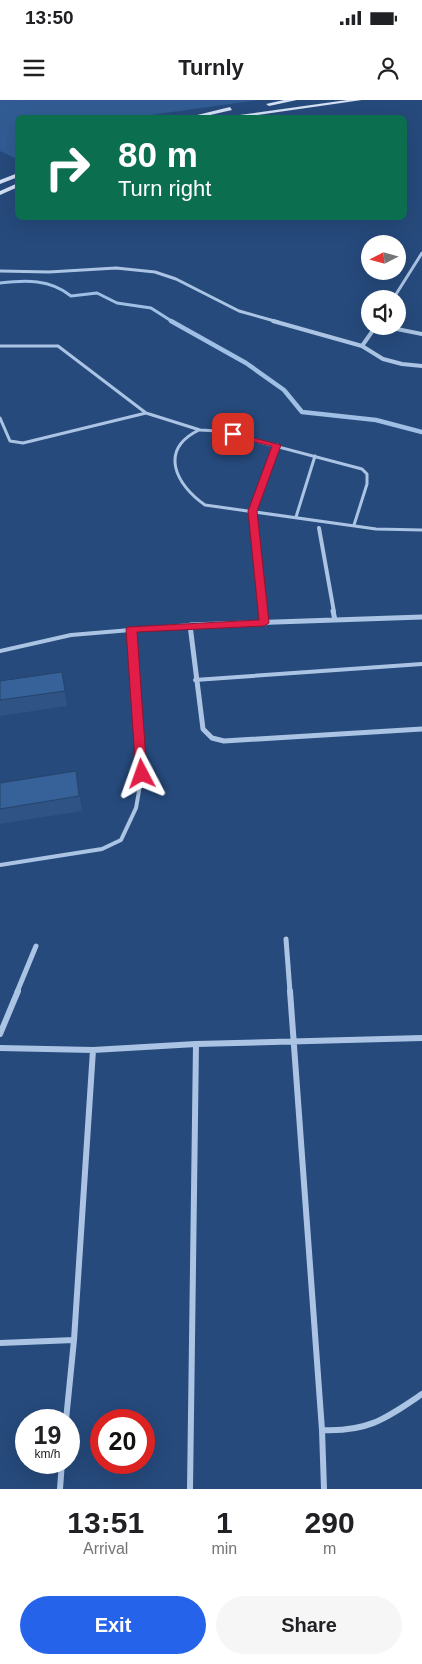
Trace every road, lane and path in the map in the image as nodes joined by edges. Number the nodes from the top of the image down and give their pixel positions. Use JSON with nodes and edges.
{"nodes":[{"id":1,"x":294,"y":100,"type":"edge"},
{"id":2,"x":360,"y":100,"type":"edge"},
{"id":3,"x":258,"y":105,"type":"dead end"},
{"id":4,"x":240,"y":108,"type":"dead end"},
{"id":5,"x":202,"y":115,"type":"edge"},
{"id":6,"x":243,"y":115,"type":"edge"},
{"id":7,"x":15,"y":176,"type":"edge"},
{"id":8,"x":0,"y":182,"type":"edge"},
{"id":9,"x":15,"y":186,"type":"edge"},
{"id":10,"x":0,"y":193,"type":"edge"},
{"id":11,"x":422,"y":253,"type":"edge"},
{"id":12,"x":0,"y":271,"type":"edge"},
{"id":13,"x":398,"y":290,"type":"edge"},
{"id":14,"x":406,"y":331,"type":"edge"},
{"id":15,"x":422,"y":334,"type":"edge"},
{"id":16,"x":370,"y":335,"type":"edge"},
{"id":17,"x":0,"y":346,"type":"edge"},
{"id":18,"x":362,"y":346,"type":"junction"},
{"id":19,"x":422,"y":366,"type":"edge"},
{"id":20,"x":146,"y":413,"type":"junction"},
{"id":21,"x":0,"y":418,"type":"edge"},
{"id":22,"x":200,"y":430,"type":"junction"},
{"id":23,"x":277,"y":445,"type":"junction"},
{"id":24,"x":315,"y":456,"type":"junction"},
{"id":25,"x":252,"y":511,"type":"junction"},
{"id":26,"x":296,"y":517,"type":"junction"},
{"id":27,"x":354,"y":524,"type":"junction"},
{"id":28,"x":319,"y":528,"type":"dead end"},
{"id":29,"x":422,"y":530,"type":"edge"},
{"id":30,"x":422,"y":618,"type":"edge"},
{"id":31,"x":335,"y":620,"type":"junction"},
{"id":32,"x":264,"y":623,"type":"junction"},
{"id":33,"x":190,"y":625,"type":"junction"},
{"id":34,"x":132,"y":629,"type":"junction"},
{"id":35,"x":0,"y":651,"type":"edge"},
{"id":36,"x":422,"y":664,"type":"edge"},
{"id":37,"x":195,"y":680,"type":"junction"},
{"id":38,"x":422,"y":728,"type":"edge"},
{"id":39,"x":0,"y":865,"type":"edge"},
{"id":40,"x":286,"y":939,"type":"dead end"},
{"id":41,"x":36,"y":946,"type":"dead end"},
{"id":42,"x":0,"y":1034,"type":"edge"},
{"id":43,"x":422,"y":1038,"type":"edge"},
{"id":44,"x":294,"y":1042,"type":"junction"},
{"id":45,"x":196,"y":1044,"type":"junction"},
{"id":46,"x":0,"y":1048,"type":"edge"},
{"id":47,"x":93,"y":1050,"type":"junction"},
{"id":48,"x":74,"y":1340,"type":"junction"},
{"id":49,"x":0,"y":1343,"type":"edge"},
{"id":50,"x":422,"y":1394,"type":"edge"},
{"id":51,"x":67,"y":1409,"type":"edge"},
{"id":52,"x":322,"y":1430,"type":"junction"},
{"id":53,"x":61,"y":1474,"type":"edge"},
{"id":54,"x":60,"y":1489,"type":"edge"},
{"id":55,"x":190,"y":1489,"type":"edge"},
{"id":56,"x":324,"y":1489,"type":"edge"}],
"edges":[{"from":1,"to":3,"type":"main road"},
{"from":2,"to":6,"type":"main road"},
{"from":4,"to":5,"type":"main road"},
{"from":7,"to":8,"type":"main road"},
{"from":9,"to":10,"type":"main road"},
{"from":11,"to":13,"type":"street"},
{"from":12,"to":18,"type":"street"},
{"from":14,"to":15,"type":"street"},
{"from":16,"to":18,"type":"street"},
{"from":17,"to":20,"type":"lane"},
{"from":18,"to":19,"type":"street"},
{"from":20,"to":21,"type":"lane"},
{"from":20,"to":22,"type":"lane"},
{"from":22,"to":23,"type":"lane"},
{"from":22,"to":25,"type":"lane"},
{"from":23,"to":24,"type":"lane"},
{"from":23,"to":25,"type":"lane"},
{"from":24,"to":26,"type":"lane"},
{"from":24,"to":27,"type":"lane"},
{"from":25,"to":26,"type":"lane"},
{"from":25,"to":32,"type":"street"},
{"from":26,"to":27,"type":"lane"},
{"from":27,"to":29,"type":"lane"},
{"from":28,"to":31,"type":"street"},
{"from":30,"to":31,"type":"street"},
{"from":31,"to":32,"type":"street"},
{"from":32,"to":33,"type":"street"},
{"from":33,"to":34,"type":"lane"},
{"from":33,"to":37,"type":"street"},
{"from":34,"to":35,"type":"lane"},
{"from":34,"to":39,"type":"lane"},
{"from":36,"to":37,"type":"lane"},
{"from":37,"to":38,"type":"street"},
{"from":40,"to":44,"type":"street"},
{"from":41,"to":42,"type":"street"},
{"from":43,"to":44,"type":"street"},
{"from":44,"to":45,"type":"street"},
{"from":44,"to":52,"type":"street"},
{"from":45,"to":47,"type":"street"},
{"from":45,"to":55,"type":"street"},
{"from":46,"to":47,"type":"street"},
{"from":47,"to":48,"type":"street"},
{"from":48,"to":49,"type":"street"},
{"from":48,"to":51,"type":"street"},
{"from":50,"to":52,"type":"street"},
{"from":52,"to":56,"type":"street"},
{"from":53,"to":54,"type":"street"}]}
